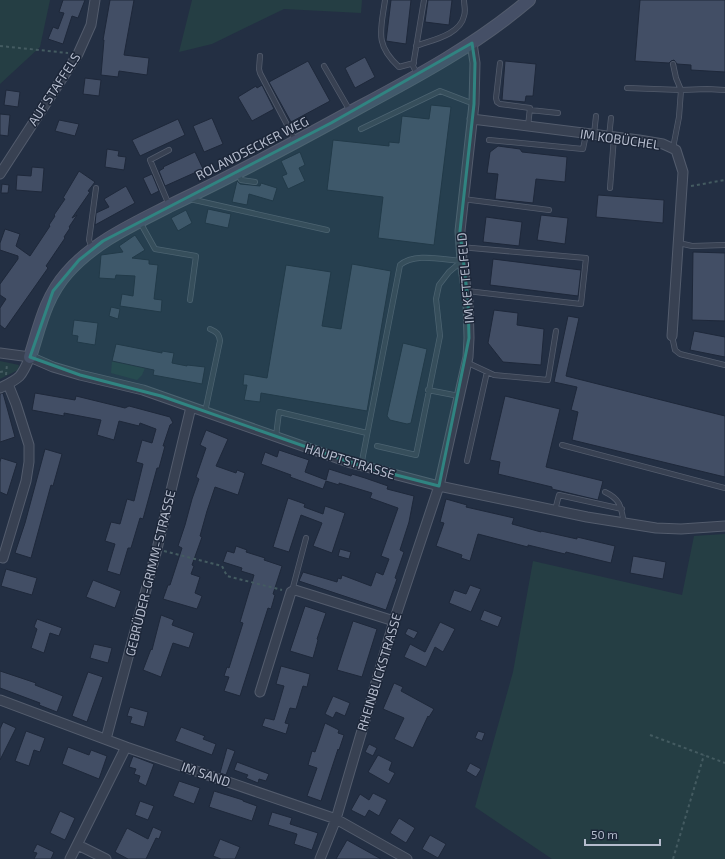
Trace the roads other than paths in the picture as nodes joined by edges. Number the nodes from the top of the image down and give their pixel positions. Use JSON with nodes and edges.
{"nodes":[{"id":1,"x":95,"y":0,"type":"edge"},
{"id":2,"x":385,"y":0,"type":"edge"},
{"id":3,"x":424,"y":0,"type":"edge"},
{"id":4,"x":464,"y":0,"type":"edge"},
{"id":5,"x":529,"y":0,"type":"edge"},
{"id":6,"x":472,"y":43,"type":"junction"},
{"id":7,"x":416,"y":46,"type":"junction"},
{"id":8,"x":260,"y":56,"type":"dead end"},
{"id":9,"x":414,"y":62,"type":"junction"},
{"id":10,"x":500,"y":63,"type":"dead end"},
{"id":11,"x":673,"y":64,"type":"dead end"},
{"id":12,"x":324,"y":66,"type":"dead end"},
{"id":13,"x":418,"y":76,"type":"junction"},
{"id":14,"x":627,"y":88,"type":"dead end"},
{"id":15,"x":681,"y":90,"type":"junction"},
{"id":16,"x":725,"y":90,"type":"edge"},
{"id":17,"x":474,"y":104,"type":"junction"},
{"id":18,"x":530,"y":110,"type":"junction"},
{"id":19,"x":350,"y":112,"type":"junction"},
{"id":20,"x":558,"y":113,"type":"dead end"},
{"id":21,"x":596,"y":116,"type":"dead end"},
{"id":22,"x":611,"y":118,"type":"dead end"},
{"id":23,"x":472,"y":119,"type":"junction"},
{"id":24,"x":528,"y":126,"type":"junction"},
{"id":25,"x":360,"y":129,"type":"dead end"},
{"id":26,"x":590,"y":135,"type":"junction"},
{"id":27,"x":611,"y":137,"type":"junction"},
{"id":28,"x":489,"y":140,"type":"dead end"},
{"id":29,"x":296,"y":142,"type":"junction"},
{"id":30,"x":673,"y":148,"type":"junction"},
{"id":31,"x":169,"y":150,"type":"dead end"},
{"id":32,"x":238,"y":172,"type":"junction"},
{"id":33,"x":0,"y":174,"type":"edge"},
{"id":34,"x":255,"y":182,"type":"dead end"},
{"id":35,"x":96,"y":188,"type":"dead end"},
{"id":36,"x":610,"y":188,"type":"dead end"},
{"id":37,"x":186,"y":198,"type":"junction"},
{"id":38,"x":463,"y":199,"type":"junction"},
{"id":39,"x":169,"y":207,"type":"junction"},
{"id":40,"x":549,"y":210,"type":"dead end"},
{"id":41,"x":140,"y":221,"type":"junction"},
{"id":42,"x":327,"y":230,"type":"dead end"},
{"id":43,"x":679,"y":243,"type":"junction"},
{"id":44,"x":725,"y":245,"type":"edge"},
{"id":45,"x":460,"y":247,"type":"junction"},
{"id":46,"x":92,"y":250,"type":"junction"},
{"id":47,"x":462,"y":261,"type":"junction"},
{"id":48,"x":467,"y":291,"type":"junction"},
{"id":49,"x":190,"y":300,"type":"dead end"},
{"id":50,"x":210,"y":329,"type":"dead end"},
{"id":51,"x":556,"y":331,"type":"dead end"},
{"id":52,"x":672,"y":336,"type":"joint"},
{"id":53,"x":0,"y":353,"type":"edge"},
{"id":54,"x":30,"y":357,"type":"junction"},
{"id":55,"x":466,"y":362,"type":"junction"},
{"id":56,"x":725,"y":365,"type":"edge"},
{"id":57,"x":487,"y":372,"type":"junction"},
{"id":58,"x":4,"y":386,"type":"edge"},
{"id":59,"x":428,"y":390,"type":"junction"},
{"id":60,"x":459,"y":396,"type":"junction"},
{"id":61,"x":191,"y":407,"type":"junction"},
{"id":62,"x":205,"y":412,"type":"junction"},
{"id":63,"x":367,"y":433,"type":"junction"},
{"id":64,"x":276,"y":436,"type":"junction"},
{"id":65,"x":562,"y":445,"type":"dead end"},
{"id":66,"x":377,"y":446,"type":"dead end"},
{"id":67,"x":467,"y":461,"type":"dead end"},
{"id":68,"x":361,"y":466,"type":"junction"},
{"id":69,"x":439,"y":486,"type":"junction"},
{"id":70,"x":725,"y":488,"type":"edge"},
{"id":71,"x":605,"y":492,"type":"dead end"},
{"id":72,"x":622,"y":509,"type":"junction"},
{"id":73,"x":555,"y":510,"type":"junction"},
{"id":74,"x":624,"y":522,"type":"junction"},
{"id":75,"x":725,"y":526,"type":"edge"},
{"id":76,"x":306,"y":538,"type":"dead end"},
{"id":77,"x":0,"y":557,"type":"edge"},
{"id":78,"x":291,"y":592,"type":"junction"},
{"id":79,"x":394,"y":621,"type":"junction"},
{"id":80,"x":260,"y":692,"type":"dead end"},
{"id":81,"x":0,"y":700,"type":"edge"},
{"id":82,"x":106,"y":739,"type":"junction"},
{"id":83,"x":126,"y":747,"type":"junction"},
{"id":84,"x":336,"y":819,"type":"junction"},
{"id":85,"x":78,"y":845,"type":"junction"},
{"id":86,"x":70,"y":859,"type":"edge"},
{"id":87,"x":106,"y":859,"type":"edge"},
{"id":88,"x":320,"y":859,"type":"edge"},
{"id":89,"x":407,"y":859,"type":"edge"}],
"edges":[{"from":1,"to":33,"type":"street","name":"AUF STAFFELS"},
{"from":2,"to":9,"type":"lane"},
{"from":3,"to":7,"type":"lane"},
{"from":4,"to":7,"type":"lane"},
{"from":5,"to":6,"type":"street","name":"ROLANDSECKER WEG"},
{"from":6,"to":13,"type":"street","name":"ROLANDSECKER WEG"},
{"from":6,"to":17,"type":"street","name":"IM KETTELFELD"},
{"from":7,"to":9,"type":"lane"},
{"from":8,"to":29,"type":"lane"},
{"from":9,"to":13,"type":"lane"},
{"from":10,"to":18,"type":"lane"},
{"from":11,"to":15,"type":"lane"},
{"from":12,"to":19,"type":"lane"},
{"from":13,"to":19,"type":"street","name":"ROLANDSECKER WEG"},
{"from":14,"to":15,"type":"lane"},
{"from":15,"to":16,"type":"lane"},
{"from":15,"to":30,"type":"lane"},
{"from":17,"to":23,"type":"street","name":"IM KETTELFELD"},
{"from":17,"to":25,"type":"lane"},
{"from":18,"to":20,"type":"lane"},
{"from":18,"to":24,"type":"lane"},
{"from":19,"to":29,"type":"street","name":"ROLANDSECKER WEG"},
{"from":21,"to":26,"type":"lane"},
{"from":22,"to":27,"type":"lane"},
{"from":23,"to":24,"type":"street","name":"IM KOBÜCHEL"},
{"from":23,"to":38,"type":"street","name":"IM KETTELFELD"},
{"from":24,"to":26,"type":"street","name":"IM KOBÜCHEL"},
{"from":26,"to":27,"type":"street","name":"IM KOBÜCHEL"},
{"from":26,"to":28,"type":"lane"},
{"from":27,"to":30,"type":"street","name":"IM KOBÜCHEL"},
{"from":27,"to":36,"type":"lane"},
{"from":29,"to":32,"type":"street","name":"ROLANDSECKER WEG"},
{"from":30,"to":43,"type":"street","name":"IM KOBÜCHEL"},
{"from":31,"to":39,"type":"lane"},
{"from":32,"to":34,"type":"lane"},
{"from":32,"to":37,"type":"street","name":"ROLANDSECKER WEG"},
{"from":35,"to":46,"type":"lane"},
{"from":37,"to":39,"type":"street","name":"ROLANDSECKER WEG"},
{"from":37,"to":42,"type":"lane"},
{"from":38,"to":40,"type":"lane"},
{"from":38,"to":45,"type":"street","name":"IM KETTELFELD"},
{"from":39,"to":41,"type":"street","name":"ROLANDSECKER WEG"},
{"from":41,"to":46,"type":"street","name":"ROLANDSECKER WEG"},
{"from":41,"to":49,"type":"lane"},
{"from":43,"to":44,"type":"lane"},
{"from":43,"to":52,"type":"street","name":"IM KOBÜCHEL"},
{"from":45,"to":47,"type":"street","name":"IM KETTELFELD"},
{"from":45,"to":48,"type":"lane"},
{"from":46,"to":54,"type":"street","name":"ROLANDSECKER WEG"},
{"from":47,"to":48,"type":"street","name":"IM KETTELFELD"},
{"from":47,"to":59,"type":"lane"},
{"from":47,"to":63,"type":"lane"},
{"from":48,"to":55,"type":"street","name":"IM KETTELFELD"},
{"from":50,"to":62,"type":"lane"},
{"from":51,"to":57,"type":"lane"},
{"from":52,"to":56,"type":"lane"},
{"from":53,"to":54,"type":"street","name":"HAUPTSTRASSE"},
{"from":54,"to":58,"type":"street"},
{"from":54,"to":61,"type":"street","name":"HAUPTSTRASSE"},
{"from":55,"to":57,"type":"lane"},
{"from":55,"to":60,"type":"street","name":"IM KETTELFELD"},
{"from":57,"to":67,"type":"lane"},
{"from":58,"to":77,"type":"street"},
{"from":59,"to":60,"type":"lane"},
{"from":59,"to":66,"type":"lane"},
{"from":60,"to":69,"type":"street","name":"IM KETTELFELD"},
{"from":61,"to":62,"type":"street","name":"HAUPTSTRASSE"},
{"from":61,"to":82,"type":"street","name":"GEBRÜDER-GRIMM-STRASSE"},
{"from":62,"to":64,"type":"street","name":"HAUPTSTRASSE"},
{"from":63,"to":64,"type":"lane"},
{"from":63,"to":68,"type":"lane"},
{"from":64,"to":68,"type":"street","name":"HAUPTSTRASSE"},
{"from":65,"to":70,"type":"lane"},
{"from":68,"to":69,"type":"street","name":"HAUPTSTRASSE"},
{"from":69,"to":73,"type":"street","name":"HAUPTSTRASSE"},
{"from":69,"to":79,"type":"street","name":"RHEINBLICKSTRASSE"},
{"from":71,"to":72,"type":"lane"},
{"from":72,"to":73,"type":"lane"},
{"from":72,"to":74,"type":"lane"},
{"from":73,"to":74,"type":"street","name":"HAUPTSTRASSE"},
{"from":74,"to":75,"type":"street","name":"HAUPTSTRASSE"},
{"from":76,"to":78,"type":"lane"},
{"from":78,"to":79,"type":"street"},
{"from":78,"to":80,"type":"street"},
{"from":79,"to":84,"type":"street","name":"RHEINBLICKSTRASSE"},
{"from":81,"to":82,"type":"street","name":"IM SAND"},
{"from":82,"to":83,"type":"street","name":"IM SAND"},
{"from":83,"to":84,"type":"street","name":"IM SAND"},
{"from":83,"to":85,"type":"street"},
{"from":84,"to":88,"type":"street","name":"RHEINBLICKSTRASSE"},
{"from":84,"to":89,"type":"street","name":"IM SAND"},
{"from":85,"to":86,"type":"street"},
{"from":85,"to":87,"type":"street"}]}
